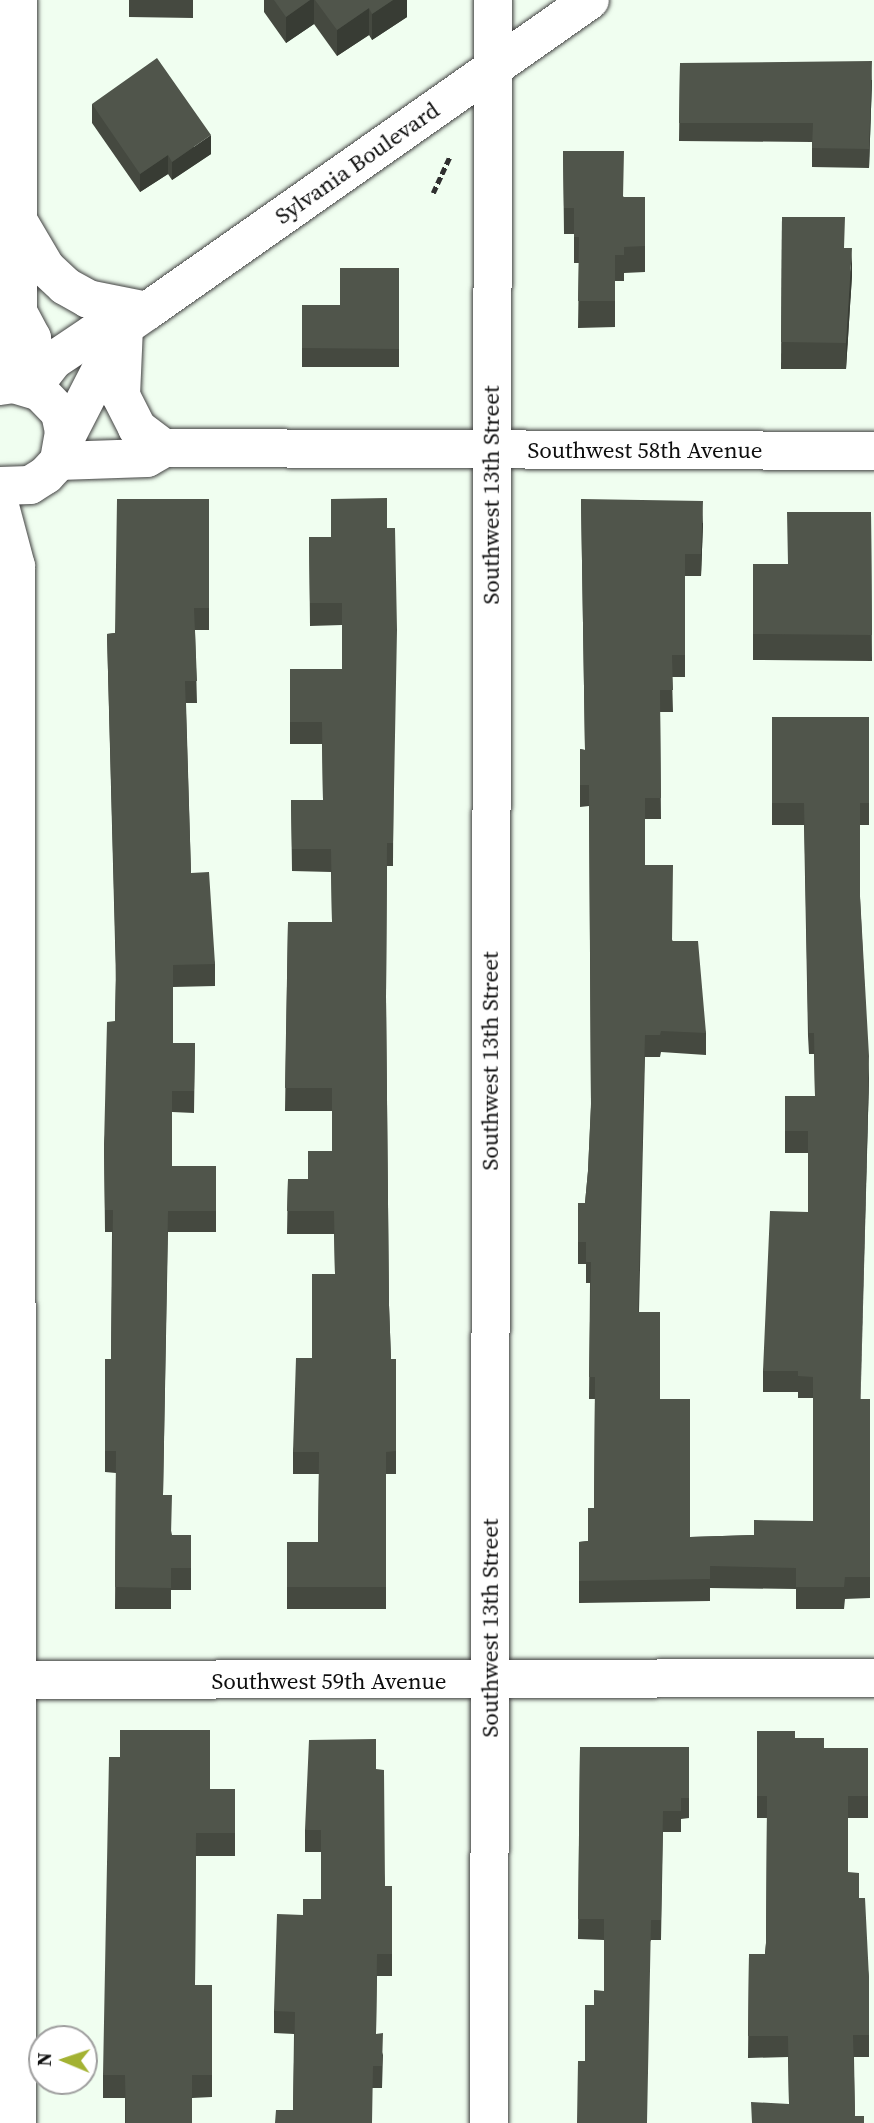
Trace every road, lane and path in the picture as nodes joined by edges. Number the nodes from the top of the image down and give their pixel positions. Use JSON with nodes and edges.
{"nodes":[{"id":1,"x":18,"y":0,"type":"edge"},
{"id":2,"x":493,"y":0,"type":"edge"},
{"id":3,"x":590,"y":0,"type":"edge"},
{"id":4,"x":493,"y":66,"type":"junction"},
{"id":5,"x":18,"y":220,"type":"junction"},
{"id":6,"x":136,"y":319,"type":"junction"},
{"id":7,"x":10,"y":382,"type":"edge"},
{"id":8,"x":164,"y":448,"type":"junction"},
{"id":9,"x":491,"y":449,"type":"junction"},
{"id":10,"x":874,"y":451,"type":"edge"},
{"id":11,"x":54,"y":461,"type":"junction"},
{"id":12,"x":0,"y":486,"type":"edge"},
{"id":13,"x":0,"y":506,"type":"edge"},
{"id":14,"x":8,"y":557,"type":"edge"},
{"id":15,"x":8,"y":1680,"type":"edge"},
{"id":16,"x":872,"y":1681,"type":"edge"},
{"id":17,"x":491,"y":1682,"type":"junction"},
{"id":18,"x":17,"y":2123,"type":"edge"},
{"id":19,"x":489,"y":2123,"type":"edge"}],
"edges":[{"from":1,"to":5,"type":"street"},
{"from":2,"to":4,"type":"street","name":"Southwest 13th Street"},
{"from":3,"to":4,"type":"street","name":"Sylvania Boulevard"},
{"from":4,"to":6,"type":"street","name":"Sylvania Boulevard"},
{"from":4,"to":9,"type":"street","name":"Southwest 13th Street"},
{"from":5,"to":6,"type":"street"},
{"from":5,"to":7,"type":"street"},
{"from":6,"to":7,"type":"street","name":"Sylvania Boulevard"},
{"from":6,"to":8,"type":"street"},
{"from":6,"to":11,"type":"street","name":"Sylvania Boulevard"},
{"from":7,"to":11,"type":"street"},
{"from":8,"to":9,"type":"street","name":"Southwest 58th Avenue"},
{"from":8,"to":11,"type":"street","name":"Southwest 58th Avenue"},
{"from":9,"to":10,"type":"street","name":"Southwest 58th Avenue"},
{"from":9,"to":17,"type":"street","name":"Southwest 13th Street"},
{"from":11,"to":12,"type":"street","name":"Southwest 58th Avenue"},
{"from":11,"to":14,"type":"street"},
{"from":13,"to":14,"type":"street"},
{"from":14,"to":15,"type":"street"},
{"from":15,"to":17,"type":"street","name":"Southwest 59th Avenue"},
{"from":15,"to":18,"type":"street"},
{"from":16,"to":17,"type":"street","name":"Southwest 59th Avenue"},
{"from":17,"to":19,"type":"street","name":"Southwest 13th Street"}]}
